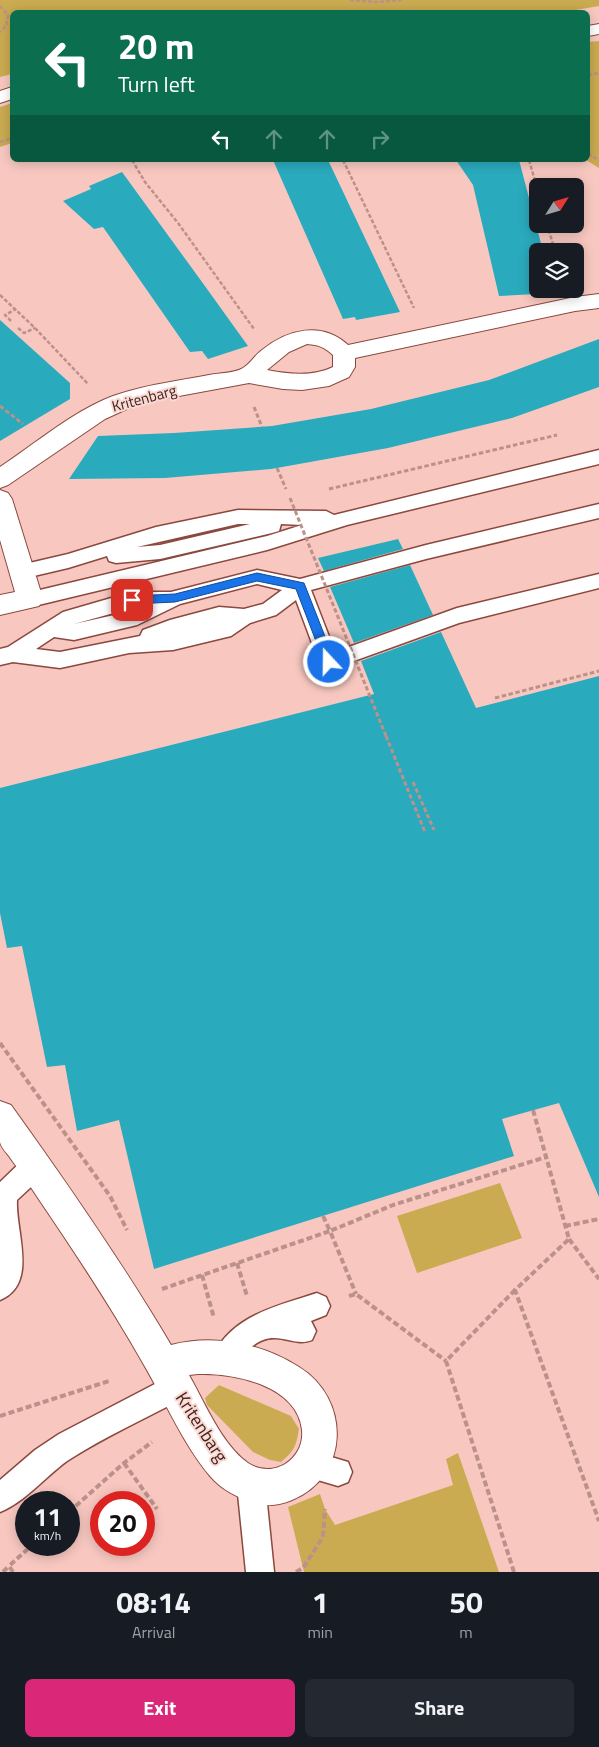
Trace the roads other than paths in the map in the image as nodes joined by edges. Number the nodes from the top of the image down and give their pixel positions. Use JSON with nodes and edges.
{"nodes":[{"id":1,"x":599,"y":301,"type":"edge"},
{"id":2,"x":344,"y":353,"type":"junction"},
{"id":3,"x":249,"y":375,"type":"junction"},
{"id":4,"x":599,"y":457,"type":"edge"},
{"id":5,"x":0,"y":479,"type":"edge"},
{"id":6,"x":0,"y":499,"type":"edge"},
{"id":7,"x":599,"y":511,"type":"edge"},
{"id":8,"x":346,"y":518,"type":"junction"},
{"id":9,"x":11,"y":575,"type":"edge"},
{"id":10,"x":599,"y":581,"type":"edge"},
{"id":11,"x":300,"y":586,"type":"junction"},
{"id":12,"x":30,"y":598,"type":"junction"},
{"id":13,"x":0,"y":605,"type":"edge"},
{"id":14,"x":6,"y":655,"type":"edge"},
{"id":15,"x":0,"y":1116,"type":"edge"},
{"id":16,"x":35,"y":1166,"type":"junction"},
{"id":17,"x":0,"y":1286,"type":"edge"},
{"id":18,"x":317,"y":1306,"type":"road end"},
{"id":19,"x":262,"y":1325,"type":"junction"},
{"id":20,"x":303,"y":1330,"type":"dead end"},
{"id":21,"x":225,"y":1359,"type":"junction"},
{"id":22,"x":169,"y":1375,"type":"junction"},
{"id":23,"x":251,"y":1484,"type":"junction"},
{"id":24,"x":0,"y":1498,"type":"edge"},
{"id":25,"x":260,"y":1572,"type":"edge"}],
"edges":[{"from":1,"to":2,"type":"street"},
{"from":2,"to":3,"type":"street"},
{"from":2,"to":3,"type":"street","name":"Kritenbarg"},
{"from":3,"to":5,"type":"street","name":"Kritenbarg"},
{"from":4,"to":8,"type":"lane"},
{"from":6,"to":9,"type":"street"},
{"from":7,"to":11,"type":"lane"},
{"from":8,"to":9,"type":"lane"},
{"from":8,"to":12,"type":"lane"},
{"from":9,"to":12,"type":"street"},
{"from":10,"to":11,"type":"lane"},
{"from":11,"to":14,"type":"lane"},
{"from":11,"to":14,"type":"lane"},
{"from":12,"to":13,"type":"street"},
{"from":15,"to":16,"type":"street","name":"Kritenbarg"},
{"from":16,"to":17,"type":"lane"},
{"from":16,"to":22,"type":"street","name":"Kritenbarg"},
{"from":18,"to":19,"type":"lane"},
{"from":19,"to":20,"type":"lane"},
{"from":19,"to":21,"type":"lane"},
{"from":21,"to":22,"type":"street","name":"Kritenbarg"},
{"from":21,"to":23,"type":"street","name":"Kritenbarg"},
{"from":22,"to":23,"type":"street","name":"Kritenbarg"},
{"from":22,"to":24,"type":"lane"},
{"from":23,"to":25,"type":"lane"}]}
